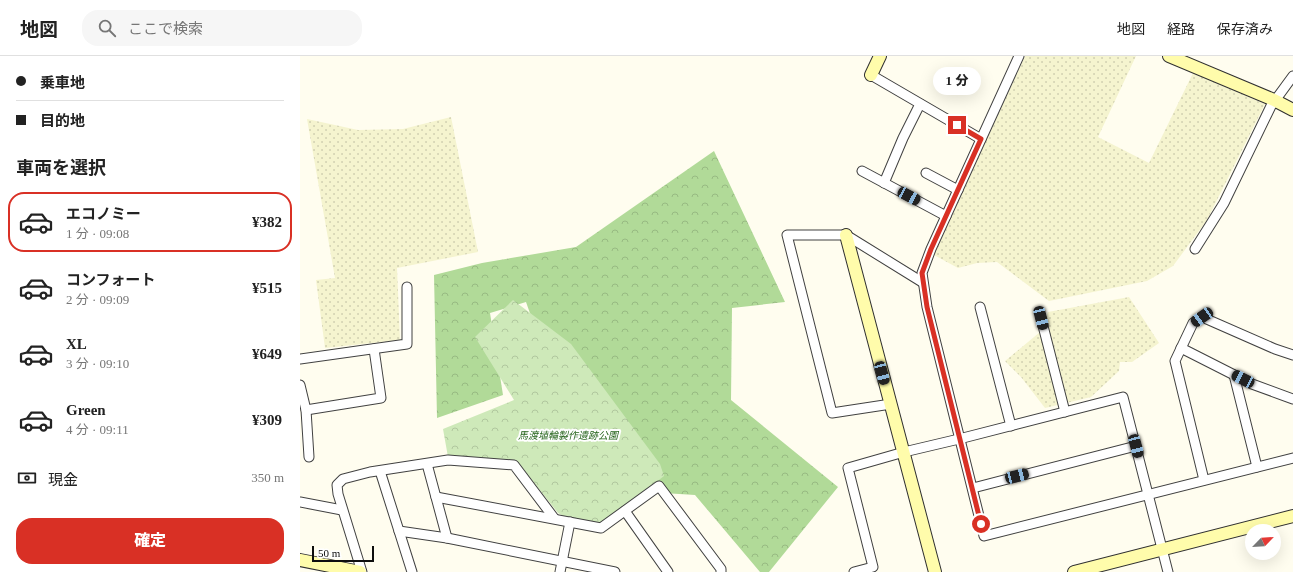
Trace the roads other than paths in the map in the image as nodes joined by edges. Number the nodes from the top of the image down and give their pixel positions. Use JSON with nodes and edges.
{"nodes":[{"id":1,"x":880,"y":56,"type":"edge"},
{"id":2,"x":1020,"y":56,"type":"edge"},
{"id":3,"x":1169,"y":56,"type":"edge"},
{"id":4,"x":871,"y":75,"type":"joint"},
{"id":5,"x":1293,"y":76,"type":"edge"},
{"id":6,"x":1274,"y":100,"type":"junction"},
{"id":7,"x":920,"y":104,"type":"junction"},
{"id":8,"x":1293,"y":110,"type":"edge"},
{"id":9,"x":981,"y":139,"type":"junction"},
{"id":10,"x":862,"y":171,"type":"dead end"},
{"id":11,"x":926,"y":173,"type":"dead end"},
{"id":12,"x":884,"y":183,"type":"junction"},
{"id":13,"x":958,"y":190,"type":"junction"},
{"id":14,"x":946,"y":216,"type":"junction"},
{"id":15,"x":846,"y":235,"type":"junction"},
{"id":16,"x":1195,"y":249,"type":"dead end"},
{"id":17,"x":922,"y":282,"type":"junction"},
{"id":18,"x":407,"y":287,"type":"dead end"},
{"id":19,"x":980,"y":307,"type":"dead end"},
{"id":20,"x":1041,"y":318,"type":"dead end"},
{"id":21,"x":1181,"y":348,"type":"junction"},
{"id":22,"x":374,"y":349,"type":"junction"},
{"id":23,"x":1293,"y":355,"type":"edge"},
{"id":24,"x":300,"y":359,"type":"edge"},
{"id":25,"x":1234,"y":375,"type":"junction"},
{"id":26,"x":300,"y":385,"type":"edge"},
{"id":27,"x":1293,"y":399,"type":"edge"},
{"id":28,"x":891,"y":404,"type":"junction"},
{"id":29,"x":306,"y":410,"type":"junction"},
{"id":30,"x":1065,"y":412,"type":"junction"},
{"id":31,"x":1011,"y":426,"type":"junction"},
{"id":32,"x":960,"y":439,"type":"junction"},
{"id":33,"x":1136,"y":446,"type":"junction"},
{"id":34,"x":904,"y":452,"type":"junction"},
{"id":35,"x":309,"y":457,"type":"dead end"},
{"id":36,"x":1293,"y":458,"type":"edge"},
{"id":37,"x":427,"y":464,"type":"junction"},
{"id":38,"x":1257,"y":467,"type":"junction"},
{"id":39,"x":380,"y":471,"type":"junction"},
{"id":40,"x":1204,"y":480,"type":"junction"},
{"id":41,"x":973,"y":488,"type":"junction"},
{"id":42,"x":1149,"y":495,"type":"junction"},
{"id":43,"x":436,"y":497,"type":"junction"},
{"id":44,"x":300,"y":502,"type":"edge"},
{"id":45,"x":342,"y":510,"type":"junction"},
{"id":46,"x":625,"y":511,"type":"junction"},
{"id":47,"x":1293,"y":516,"type":"edge"},
{"id":48,"x":554,"y":518,"type":"junction"},
{"id":49,"x":570,"y":522,"type":"junction"},
{"id":50,"x":399,"y":531,"type":"junction"},
{"id":51,"x":447,"y":538,"type":"junction"},
{"id":52,"x":1162,"y":550,"type":"junction"},
{"id":53,"x":300,"y":560,"type":"edge"},
{"id":54,"x":562,"y":561,"type":"junction"},
{"id":55,"x":361,"y":572,"type":"edge"},
{"id":56,"x":412,"y":572,"type":"edge"},
{"id":57,"x":560,"y":572,"type":"edge"},
{"id":58,"x":615,"y":572,"type":"edge"},
{"id":59,"x":668,"y":572,"type":"edge"},
{"id":60,"x":721,"y":572,"type":"edge"},
{"id":61,"x":854,"y":572,"type":"edge"},
{"id":62,"x":935,"y":572,"type":"edge"},
{"id":63,"x":1074,"y":572,"type":"edge"},
{"id":64,"x":1168,"y":572,"type":"edge"}],
"edges":[{"from":1,"to":4,"type":"street"},
{"from":2,"to":9,"type":"street"},
{"from":3,"to":6,"type":"street"},
{"from":4,"to":7,"type":"street"},
{"from":5,"to":6,"type":"street"},
{"from":6,"to":8,"type":"street"},
{"from":6,"to":16,"type":"street"},
{"from":7,"to":9,"type":"street"},
{"from":7,"to":12,"type":"street"},
{"from":9,"to":13,"type":"street"},
{"from":10,"to":12,"type":"street"},
{"from":11,"to":13,"type":"street"},
{"from":12,"to":14,"type":"street"},
{"from":13,"to":14,"type":"street"},
{"from":14,"to":17,"type":"street"},
{"from":15,"to":17,"type":"street"},
{"from":15,"to":28,"type":"street"},
{"from":15,"to":28,"type":"street"},
{"from":17,"to":32,"type":"street"},
{"from":18,"to":22,"type":"street"},
{"from":19,"to":31,"type":"street"},
{"from":20,"to":30,"type":"street"},
{"from":21,"to":23,"type":"street"},
{"from":21,"to":25,"type":"street"},
{"from":21,"to":40,"type":"street"},
{"from":22,"to":24,"type":"street"},
{"from":22,"to":29,"type":"street"},
{"from":25,"to":27,"type":"street"},
{"from":25,"to":38,"type":"street"},
{"from":26,"to":29,"type":"street"},
{"from":28,"to":34,"type":"street"},
{"from":29,"to":35,"type":"street"},
{"from":30,"to":31,"type":"street"},
{"from":30,"to":33,"type":"street"},
{"from":31,"to":32,"type":"street"},
{"from":32,"to":34,"type":"street"},
{"from":32,"to":41,"type":"street"},
{"from":33,"to":41,"type":"street"},
{"from":33,"to":42,"type":"street"},
{"from":34,"to":61,"type":"street"},
{"from":34,"to":62,"type":"street"},
{"from":36,"to":38,"type":"street"},
{"from":37,"to":39,"type":"street"},
{"from":37,"to":43,"type":"street"},
{"from":37,"to":48,"type":"street"},
{"from":38,"to":40,"type":"street"},
{"from":39,"to":45,"type":"street"},
{"from":39,"to":50,"type":"street"},
{"from":40,"to":42,"type":"street"},
{"from":41,"to":42,"type":"street"},
{"from":42,"to":52,"type":"street"},
{"from":43,"to":48,"type":"street"},
{"from":43,"to":51,"type":"street"},
{"from":44,"to":45,"type":"street"},
{"from":45,"to":55,"type":"street"},
{"from":46,"to":49,"type":"street"},
{"from":46,"to":59,"type":"street"},
{"from":46,"to":60,"type":"street"},
{"from":47,"to":52,"type":"street"},
{"from":48,"to":49,"type":"street"},
{"from":49,"to":54,"type":"street"},
{"from":50,"to":51,"type":"street"},
{"from":50,"to":56,"type":"street"},
{"from":51,"to":54,"type":"street"},
{"from":52,"to":63,"type":"street"},
{"from":52,"to":64,"type":"street"},
{"from":53,"to":55,"type":"street"},
{"from":54,"to":57,"type":"street"},
{"from":54,"to":58,"type":"street"}]}
